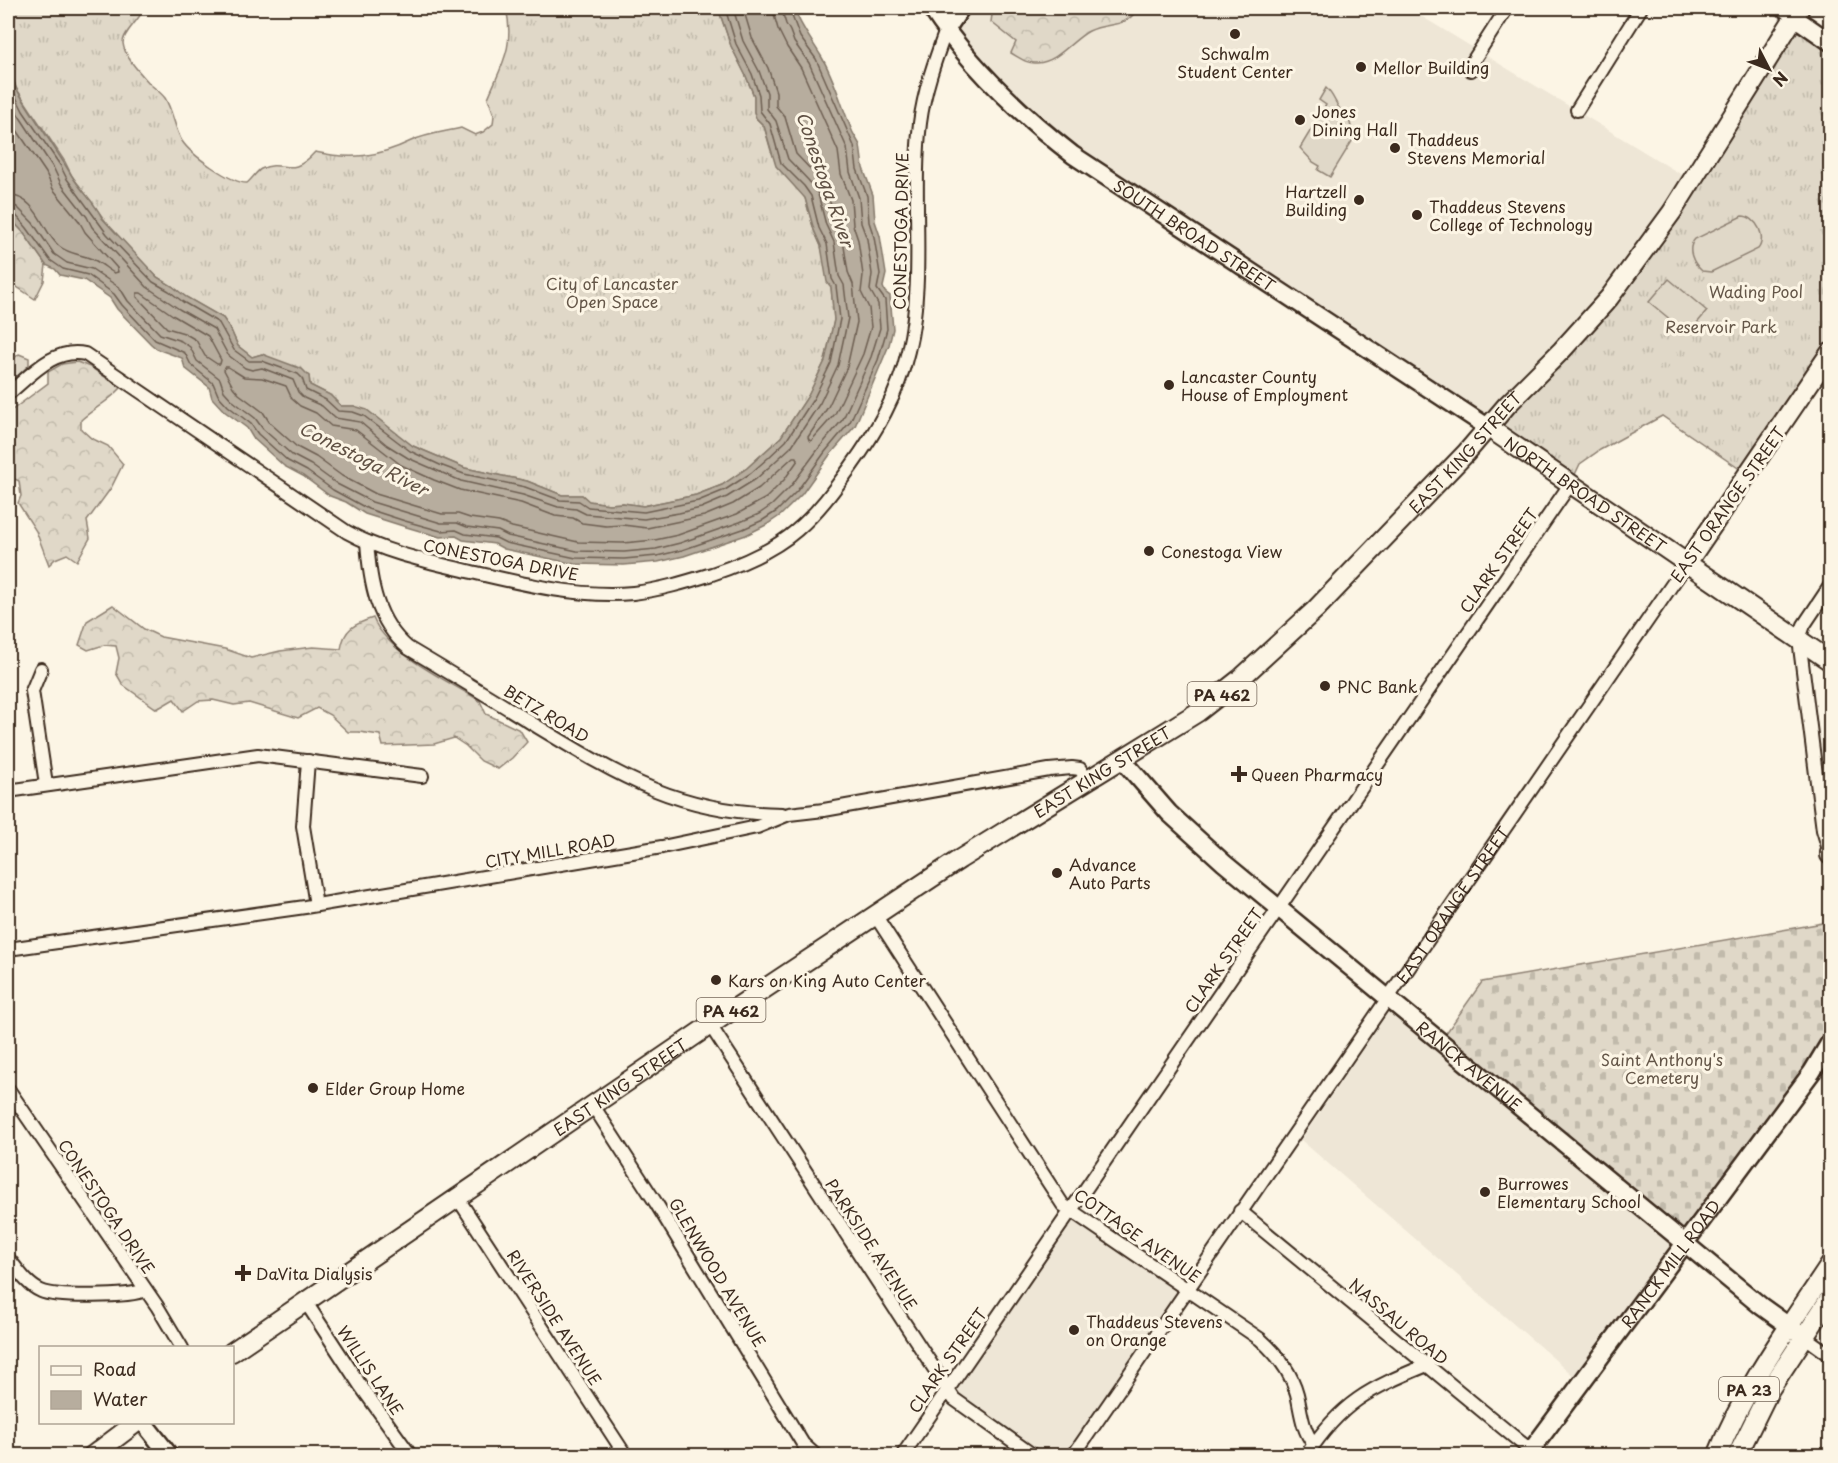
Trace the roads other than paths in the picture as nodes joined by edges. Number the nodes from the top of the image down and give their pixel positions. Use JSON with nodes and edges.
{"nodes":[{"id":1,"x":931,"y":8,"type":"edge"},
{"id":2,"x":961,"y":8,"type":"edge"},
{"id":3,"x":1507,"y":8,"type":"edge"},
{"id":4,"x":1641,"y":8,"type":"edge"},
{"id":5,"x":1791,"y":11,"type":"edge"},
{"id":6,"x":946,"y":30,"type":"junction"},
{"id":7,"x":1830,"y":42,"type":"edge"},
{"id":8,"x":1471,"y":70,"type":"dead end"},
{"id":9,"x":1577,"y":110,"type":"dead end"},
{"id":10,"x":1830,"y":353,"type":"edge"},
{"id":11,"x":8,"y":394,"type":"edge"},
{"id":12,"x":1489,"y":428,"type":"junction"},
{"id":13,"x":1571,"y":483,"type":"junction"},
{"id":14,"x":367,"y":542,"type":"junction"},
{"id":15,"x":1687,"y":562,"type":"junction"},
{"id":16,"x":1830,"y":586,"type":"edge"},
{"id":17,"x":1798,"y":639,"type":"junction"},
{"id":18,"x":1830,"y":661,"type":"edge"},
{"id":19,"x":41,"y":669,"type":"dead end"},
{"id":20,"x":1122,"y":759,"type":"junction"},
{"id":21,"x":308,"y":761,"type":"junction"},
{"id":22,"x":422,"y":776,"type":"dead end"},
{"id":23,"x":1088,"y":781,"type":"junction"},
{"id":24,"x":46,"y":784,"type":"junction"},
{"id":25,"x":8,"y":791,"type":"edge"},
{"id":26,"x":789,"y":814,"type":"junction"},
{"id":27,"x":1830,"y":854,"type":"edge"},
{"id":28,"x":315,"y":905,"type":"junction"},
{"id":29,"x":1279,"y":908,"type":"junction"},
{"id":30,"x":875,"y":915,"type":"junction"},
{"id":31,"x":8,"y":949,"type":"edge"},
{"id":32,"x":1388,"y":997,"type":"junction"},
{"id":33,"x":710,"y":1025,"type":"junction"},
{"id":34,"x":1830,"y":1042,"type":"edge"},
{"id":35,"x":8,"y":1089,"type":"edge"},
{"id":36,"x":592,"y":1104,"type":"junction"},
{"id":37,"x":457,"y":1197,"type":"junction"},
{"id":38,"x":1071,"y":1210,"type":"junction"},
{"id":39,"x":1240,"y":1211,"type":"junction"},
{"id":40,"x":1684,"y":1241,"type":"junction"},
{"id":41,"x":8,"y":1258,"type":"edge"},
{"id":42,"x":1830,"y":1265,"type":"edge"},
{"id":43,"x":1187,"y":1289,"type":"junction"},
{"id":44,"x":145,"y":1290,"type":"junction"},
{"id":45,"x":1830,"y":1298,"type":"edge"},
{"id":46,"x":305,"y":1301,"type":"junction"},
{"id":47,"x":1789,"y":1327,"type":"junction"},
{"id":48,"x":1805,"y":1337,"type":"junction"},
{"id":49,"x":184,"y":1345,"type":"edge"},
{"id":50,"x":234,"y":1351,"type":"edge"},
{"id":51,"x":1830,"y":1355,"type":"edge"},
{"id":52,"x":1427,"y":1365,"type":"junction"},
{"id":53,"x":947,"y":1389,"type":"junction"},
{"id":54,"x":134,"y":1424,"type":"edge"},
{"id":55,"x":145,"y":1424,"type":"edge"},
{"id":56,"x":1314,"y":1443,"type":"junction"},
{"id":57,"x":1531,"y":1454,"type":"edge"},
{"id":58,"x":92,"y":1455,"type":"edge"},
{"id":59,"x":171,"y":1455,"type":"edge"},
{"id":60,"x":411,"y":1455,"type":"edge"},
{"id":61,"x":626,"y":1455,"type":"edge"},
{"id":62,"x":816,"y":1455,"type":"edge"},
{"id":63,"x":902,"y":1455,"type":"edge"},
{"id":64,"x":1034,"y":1455,"type":"edge"},
{"id":65,"x":1073,"y":1455,"type":"edge"},
{"id":66,"x":1306,"y":1455,"type":"edge"},
{"id":67,"x":1717,"y":1455,"type":"edge"},
{"id":68,"x":1737,"y":1455,"type":"edge"}],
"edges":[{"from":1,"to":6,"type":"street","name":"SOUTH BROAD STREET"},
{"from":2,"to":6,"type":"street"},
{"from":3,"to":8,"type":"street"},
{"from":4,"to":9,"type":"street"},
{"from":5,"to":7,"type":"street"},
{"from":5,"to":12,"type":"main road","name":"EAST KING STREET","number":"PA 462"},
{"from":6,"to":12,"type":"street","name":"SOUTH BROAD STREET"},
{"from":6,"to":14,"type":"street","name":"CONESTOGA DRIVE"},
{"from":10,"to":15,"type":"main road","name":"EAST ORANGE STREET"},
{"from":11,"to":14,"type":"street","name":"CONESTOGA DRIVE"},
{"from":12,"to":13,"type":"main road","name":"NORTH BROAD STREET"},
{"from":12,"to":20,"type":"main road","name":"EAST KING STREET","number":"PA 462"},
{"from":13,"to":15,"type":"main road","name":"NORTH BROAD STREET"},
{"from":13,"to":29,"type":"street","name":"CLARK STREET"},
{"from":14,"to":26,"type":"street","name":"BETZ ROAD"},
{"from":15,"to":17,"type":"main road","name":"NORTH BROAD STREET"},
{"from":15,"to":32,"type":"street","name":"EAST ORANGE STREET"},
{"from":16,"to":17,"type":"street"},
{"from":17,"to":18,"type":"main road","name":"NORTH BROAD STREET"},
{"from":17,"to":27,"type":"street"},
{"from":19,"to":24,"type":"street"},
{"from":20,"to":23,"type":"main road","name":"EAST KING STREET","number":"PA 462"},
{"from":20,"to":29,"type":"street","name":"RANCK AVENUE"},
{"from":21,"to":22,"type":"street"},
{"from":21,"to":24,"type":"street"},
{"from":21,"to":28,"type":"street"},
{"from":23,"to":26,"type":"street","name":"CITY MILL ROAD"},
{"from":23,"to":30,"type":"main road","name":"EAST KING STREET","number":"PA 462"},
{"from":24,"to":25,"type":"street"},
{"from":26,"to":28,"type":"street","name":"CITY MILL ROAD"},
{"from":28,"to":31,"type":"street","name":"CITY MILL ROAD"},
{"from":29,"to":32,"type":"street","name":"RANCK AVENUE"},
{"from":29,"to":38,"type":"street","name":"CLARK STREET"},
{"from":30,"to":33,"type":"main road","name":"EAST KING STREET","number":"PA 462"},
{"from":30,"to":38,"type":"street","name":"COTTAGE AVENUE"},
{"from":32,"to":39,"type":"street","name":"EAST ORANGE STREET"},
{"from":32,"to":40,"type":"street","name":"RANCK AVENUE"},
{"from":33,"to":36,"type":"main road","name":"EAST KING STREET","number":"PA 462"},
{"from":33,"to":53,"type":"street","name":"PARKSIDE AVENUE"},
{"from":34,"to":40,"type":"street","name":"RANCK MILL ROAD"},
{"from":35,"to":44,"type":"street","name":"CONESTOGA DRIVE"},
{"from":36,"to":37,"type":"main road","name":"EAST KING STREET","number":"PA 462"},
{"from":36,"to":62,"type":"street","name":"GLENWOOD AVENUE"},
{"from":37,"to":46,"type":"main road","name":"EAST KING STREET","number":"PA 462"},
{"from":37,"to":61,"type":"street","name":"RIVERSIDE AVENUE"},
{"from":38,"to":43,"type":"street","name":"COTTAGE AVENUE"},
{"from":38,"to":53,"type":"street","name":"CLARK STREET"},
{"from":39,"to":43,"type":"street","name":"EAST ORANGE STREET"},
{"from":39,"to":52,"type":"street","name":"NASSAU ROAD"},
{"from":40,"to":47,"type":"street","name":"RANCK AVENUE"},
{"from":40,"to":57,"type":"street","name":"RANCK MILL ROAD"},
{"from":41,"to":44,"type":"street"},
{"from":42,"to":47,"type":"main road","number":"PA 23"},
{"from":43,"to":56,"type":"street","name":"COTTAGE AVENUE"},
{"from":43,"to":65,"type":"street","name":"EAST ORANGE STREET"},
{"from":44,"to":49,"type":"street","name":"CONESTOGA DRIVE"},
{"from":45,"to":48,"type":"main road","number":"PA 23"},
{"from":46,"to":50,"type":"main road","name":"EAST KING STREET","number":"PA 462"},
{"from":46,"to":60,"type":"street","name":"WILLIS LANE"},
{"from":47,"to":48,"type":"street","name":"RANCK AVENUE"},
{"from":47,"to":67,"type":"main road","number":"PA 23"},
{"from":48,"to":51,"type":"street","name":"RANCK AVENUE"},
{"from":48,"to":68,"type":"main road","number":"PA 23"},
{"from":52,"to":56,"type":"street"},
{"from":52,"to":57,"type":"street","name":"NASSAU ROAD"},
{"from":53,"to":63,"type":"street","name":"CLARK STREET"},
{"from":53,"to":64,"type":"street","name":"PARKSIDE AVENUE"},
{"from":54,"to":58,"type":"main road"},
{"from":55,"to":59,"type":"street"},
{"from":56,"to":66,"type":"street"}]}
